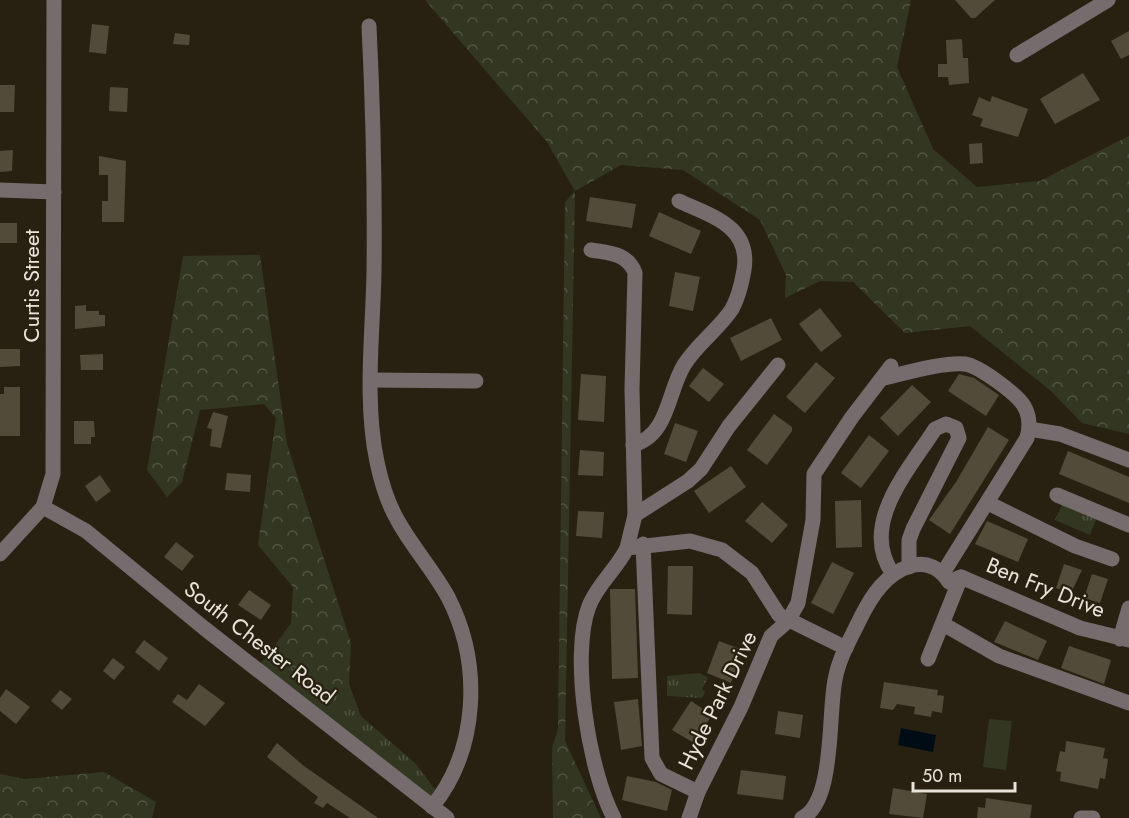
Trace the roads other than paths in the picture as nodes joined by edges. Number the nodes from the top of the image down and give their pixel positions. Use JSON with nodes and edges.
{"nodes":[{"id":1,"x":54,"y":0,"type":"edge"},
{"id":2,"x":1108,"y":0,"type":"edge"},
{"id":3,"x":369,"y":26,"type":"dead end"},
{"id":4,"x":1017,"y":56,"type":"dead end"},
{"id":5,"x":0,"y":190,"type":"edge"},
{"id":6,"x":54,"y":192,"type":"junction"},
{"id":7,"x":679,"y":201,"type":"dead end"},
{"id":8,"x":591,"y":250,"type":"dead end"},
{"id":9,"x":778,"y":365,"type":"dead end"},
{"id":10,"x":372,"y":380,"type":"junction"},
{"id":11,"x":476,"y":381,"type":"dead end"},
{"id":12,"x":1029,"y":429,"type":"junction"},
{"id":13,"x":633,"y":445,"type":"junction"},
{"id":14,"x":1129,"y":460,"type":"edge"},
{"id":15,"x":1057,"y":495,"type":"dead end"},
{"id":16,"x":988,"y":503,"type":"junction"},
{"id":17,"x":43,"y":507,"type":"junction"},
{"id":18,"x":635,"y":515,"type":"junction"},
{"id":19,"x":1129,"y":525,"type":"edge"},
{"id":20,"x":643,"y":544,"type":"junction"},
{"id":21,"x":627,"y":548,"type":"junction"},
{"id":22,"x":0,"y":554,"type":"edge"},
{"id":23,"x":1112,"y":559,"type":"dead end"},
{"id":24,"x":909,"y":567,"type":"junction"},
{"id":25,"x":943,"y":573,"type":"junction"},
{"id":26,"x":893,"y":574,"type":"junction"},
{"id":27,"x":961,"y":577,"type":"junction"},
{"id":28,"x":1129,"y":608,"type":"edge"},
{"id":29,"x":788,"y":621,"type":"junction"},
{"id":30,"x":943,"y":624,"type":"junction"},
{"id":31,"x":1124,"y":640,"type":"edge"},
{"id":32,"x":846,"y":648,"type":"junction"},
{"id":33,"x":928,"y":659,"type":"dead end"},
{"id":34,"x":1129,"y":703,"type":"edge"},
{"id":35,"x":698,"y":792,"type":"junction"},
{"id":36,"x":432,"y":807,"type":"junction"},
{"id":37,"x":814,"y":815,"type":"edge"},
{"id":38,"x":447,"y":818,"type":"edge"},
{"id":39,"x":614,"y":818,"type":"edge"},
{"id":40,"x":689,"y":818,"type":"edge"},
{"id":41,"x":1081,"y":818,"type":"edge"},
{"id":42,"x":1093,"y":818,"type":"edge"}],
"edges":[{"from":1,"to":6,"type":"street","name":"Curtis Street"},
{"from":2,"to":4,"type":"street"},
{"from":3,"to":10,"type":"street"},
{"from":5,"to":6,"type":"street"},
{"from":6,"to":17,"type":"street","name":"Curtis Street"},
{"from":7,"to":13,"type":"street"},
{"from":8,"to":13,"type":"street"},
{"from":9,"to":18,"type":"street"},
{"from":10,"to":11,"type":"street"},
{"from":10,"to":36,"type":"street"},
{"from":12,"to":14,"type":"street"},
{"from":12,"to":16,"type":"street"},
{"from":12,"to":29,"type":"street"},
{"from":13,"to":18,"type":"street"},
{"from":15,"to":19,"type":"street"},
{"from":16,"to":23,"type":"street"},
{"from":16,"to":25,"type":"street"},
{"from":17,"to":22,"type":"street","name":"Curtis Street"},
{"from":17,"to":36,"type":"street","name":"South Chester Road"},
{"from":18,"to":21,"type":"street"},
{"from":20,"to":21,"type":"street","name":"Hyde Park Drive"},
{"from":20,"to":29,"type":"street","name":"Hyde Park Drive"},
{"from":20,"to":35,"type":"street"},
{"from":21,"to":39,"type":"street"},
{"from":24,"to":25,"type":"street","name":"Ben Fry Drive"},
{"from":24,"to":26,"type":"street","name":"Ben Fry Drive"},
{"from":24,"to":26,"type":"street"},
{"from":25,"to":27,"type":"street","name":"Ben Fry Drive"},
{"from":26,"to":32,"type":"street","name":"Ben Fry Drive"},
{"from":27,"to":30,"type":"street"},
{"from":27,"to":31,"type":"street","name":"Ben Fry Drive"},
{"from":28,"to":31,"type":"street"},
{"from":29,"to":32,"type":"street"},
{"from":29,"to":35,"type":"street","name":"Hyde Park Drive"},
{"from":30,"to":33,"type":"street"},
{"from":30,"to":34,"type":"street"},
{"from":32,"to":37,"type":"street","name":"Ben Fry Drive"},
{"from":35,"to":40,"type":"street","name":"Hyde Park Drive"},
{"from":36,"to":38,"type":"street","name":"South Chester Road"},
{"from":41,"to":42,"type":"street"}]}
